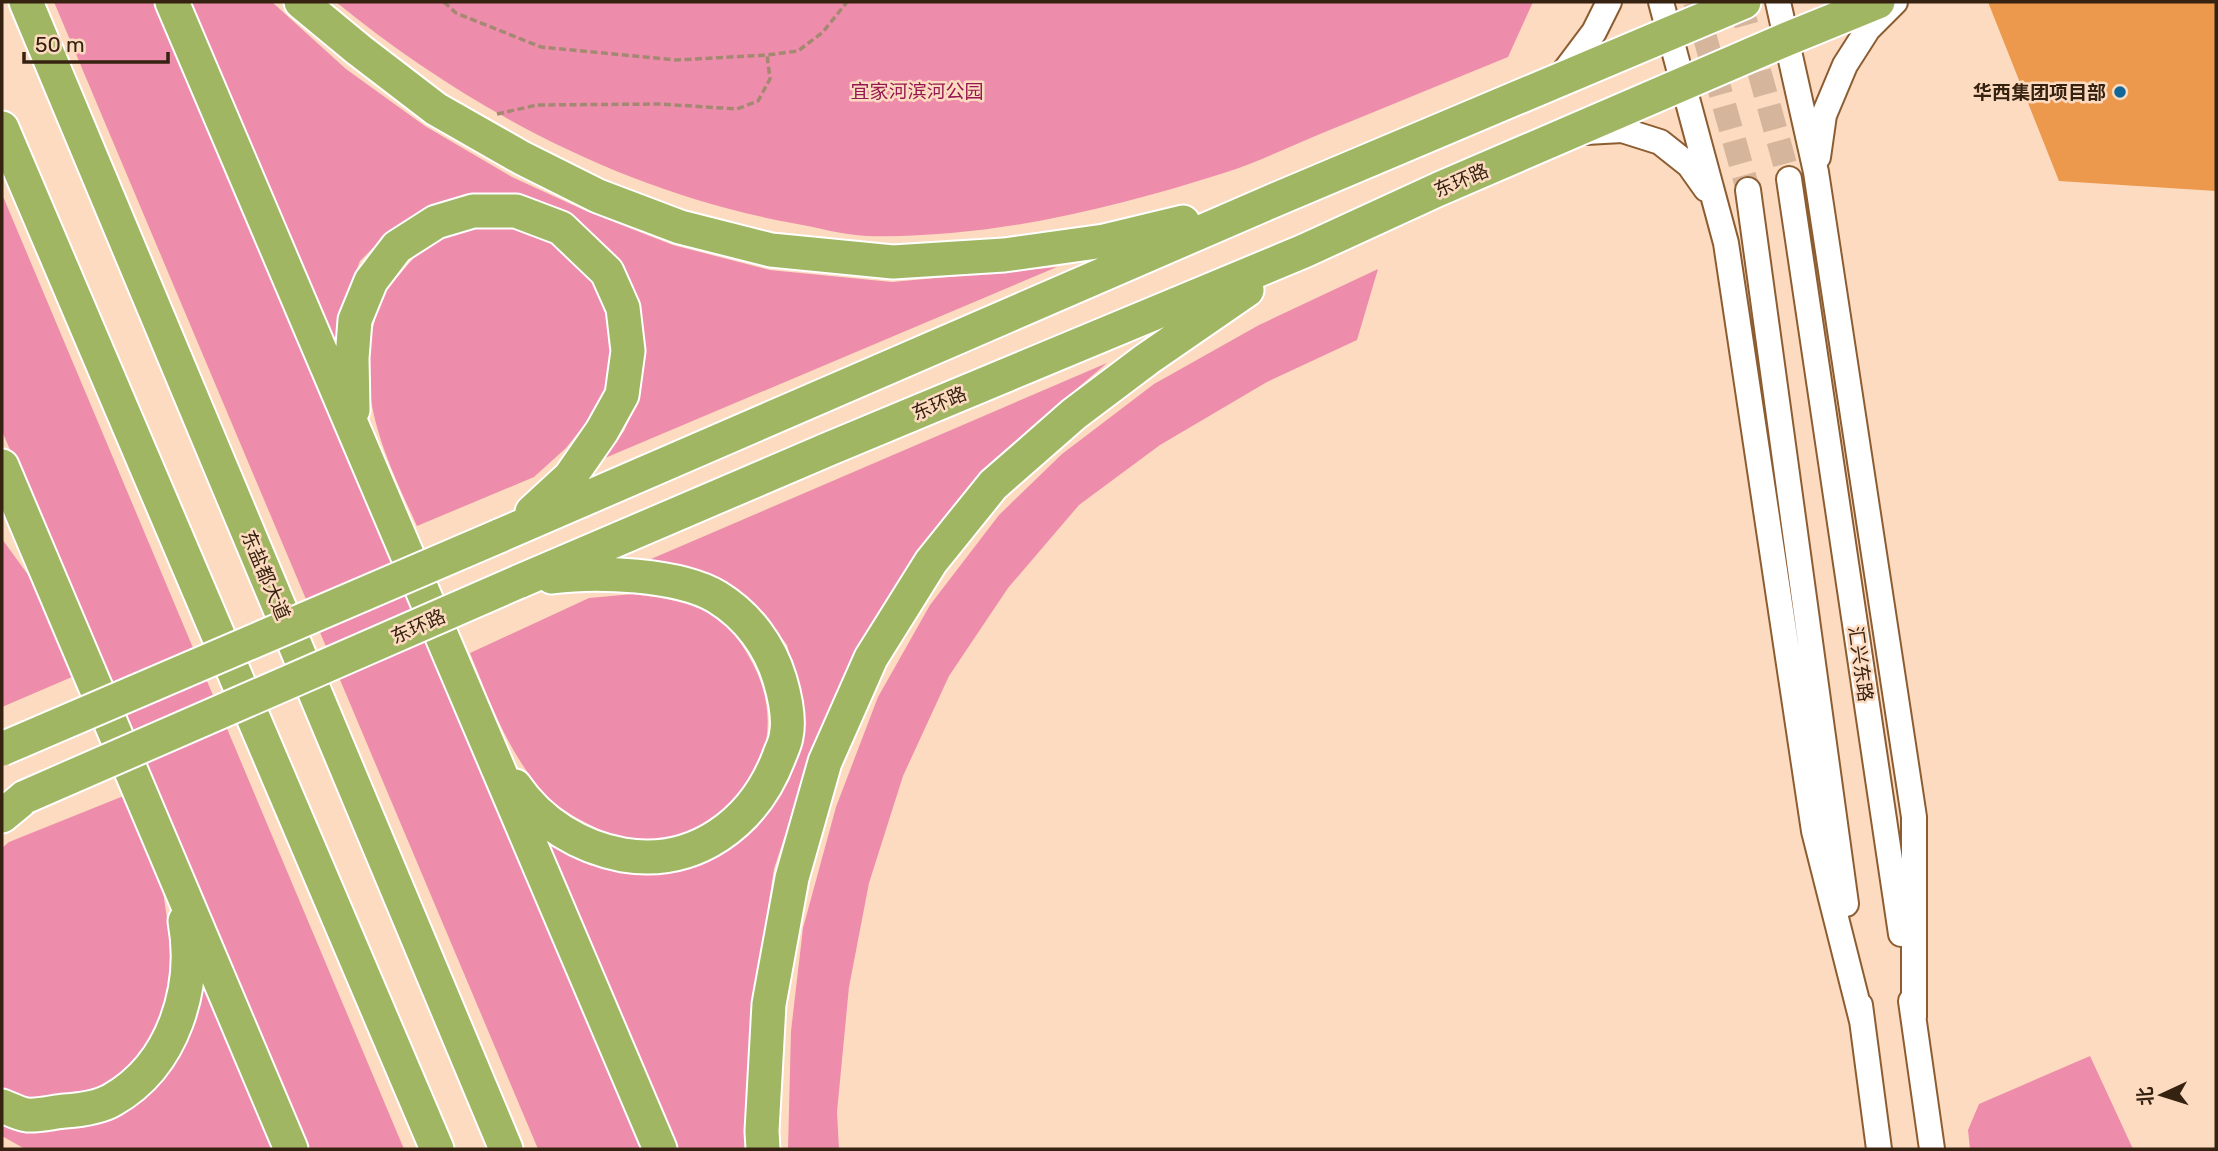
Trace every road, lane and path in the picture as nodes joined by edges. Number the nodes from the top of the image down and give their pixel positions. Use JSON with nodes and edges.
{"nodes":[{"id":1,"x":26,"y":2,"type":"edge"},
{"id":2,"x":172,"y":2,"type":"edge"},
{"id":3,"x":302,"y":2,"type":"edge"},
{"id":4,"x":444,"y":2,"type":"edge"},
{"id":5,"x":847,"y":2,"type":"edge"},
{"id":6,"x":1609,"y":2,"type":"edge"},
{"id":7,"x":1661,"y":2,"type":"edge"},
{"id":8,"x":1744,"y":2,"type":"edge"},
{"id":9,"x":1778,"y":2,"type":"edge"},
{"id":10,"x":1878,"y":2,"type":"edge"},
{"id":11,"x":1895,"y":2,"type":"edge"},
{"id":12,"x":1670,"y":34,"type":"junction"},
{"id":13,"x":1787,"y":39,"type":"junction"},
{"id":14,"x":767,"y":55,"type":"junction"},
{"id":15,"x":1555,"y":82,"type":"junction"},
{"id":16,"x":1682,"y":86,"type":"junction"},
{"id":17,"x":467,"y":127,"type":"junction"},
{"id":18,"x":2,"y":128,"type":"edge"},
{"id":19,"x":1572,"y":133,"type":"junction"},
{"id":20,"x":1816,"y":172,"type":"junction"},
{"id":21,"x":1789,"y":180,"type":"tunnel mouth"},
{"id":22,"x":1748,"y":190,"type":"tunnel mouth"},
{"id":23,"x":1277,"y":199,"type":"junction"},
{"id":24,"x":1714,"y":200,"type":"junction"},
{"id":25,"x":1304,"y":251,"type":"junction"},
{"id":26,"x":809,"y":400,"type":"junction"},
{"id":27,"x":356,"y":437,"type":"junction"},
{"id":28,"x":831,"y":448,"type":"junction"},
{"id":29,"x":2,"y":466,"type":"edge"},
{"id":30,"x":2,"y":517,"type":"edge"},
{"id":31,"x":499,"y":536,"type":"junction"},
{"id":32,"x":51,"y":582,"type":"junction"},
{"id":33,"x":518,"y":582,"type":"junction"},
{"id":34,"x":2,"y":749,"type":"edge"},
{"id":35,"x":492,"y":753,"type":"junction"},
{"id":36,"x":9,"y":807,"type":"edge"},
{"id":37,"x":178,"y":881,"type":"junction"},
{"id":38,"x":1913,"y":1017,"type":"junction"},
{"id":39,"x":1862,"y":1021,"type":"junction"},
{"id":40,"x":2,"y":1106,"type":"edge"},
{"id":41,"x":291,"y":1149,"type":"edge"},
{"id":42,"x":437,"y":1149,"type":"edge"},
{"id":43,"x":506,"y":1149,"type":"edge"},
{"id":44,"x":660,"y":1149,"type":"edge"},
{"id":45,"x":763,"y":1149,"type":"edge"},
{"id":46,"x":1879,"y":1149,"type":"edge"},
{"id":47,"x":1932,"y":1149,"type":"edge"}],
"edges":[{"from":1,"to":43,"type":"highway","name":"东盐都大道"},
{"from":2,"to":27,"type":"highway"},
{"from":3,"to":17,"type":"highway"},
{"from":4,"to":14,"type":"path"},
{"from":5,"to":14,"type":"path"},
{"from":6,"to":15,"type":"main road"},
{"from":7,"to":12,"type":"main road"},
{"from":8,"to":12,"type":"highway"},
{"from":9,"to":13,"type":"main road"},
{"from":10,"to":13,"type":"highway","name":"东环路"},
{"from":11,"to":20,"type":"main road"},
{"from":12,"to":15,"type":"highway"},
{"from":12,"to":16,"type":"main road"},
{"from":13,"to":16,"type":"highway","name":"东环路"},
{"from":13,"to":20,"type":"main road"},
{"from":14,"to":17,"type":"path"},
{"from":15,"to":23,"type":"highway"},
{"from":16,"to":19,"type":"highway","name":"东环路"},
{"from":16,"to":24,"type":"main road"},
{"from":17,"to":23,"type":"highway"},
{"from":18,"to":42,"type":"highway"},
{"from":19,"to":24,"type":"main road"},
{"from":19,"to":25,"type":"highway","name":"东环路"},
{"from":20,"to":38,"type":"main road"},
{"from":21,"to":38,"type":"main road","name":"汇兴东路"},
{"from":22,"to":39,"type":"main road"},
{"from":23,"to":26,"type":"highway"},
{"from":24,"to":39,"type":"main road"},
{"from":25,"to":28,"type":"highway","name":"东环路"},
{"from":25,"to":45,"type":"highway"},
{"from":26,"to":28,"type":"highway"},
{"from":26,"to":31,"type":"highway"},
{"from":27,"to":31,"type":"highway"},
{"from":27,"to":35,"type":"highway"},
{"from":28,"to":33,"type":"highway","name":"东环路"},
{"from":29,"to":32,"type":"highway"},
{"from":30,"to":32,"type":"highway"},
{"from":31,"to":34,"type":"highway","bridge":true},
{"from":32,"to":37,"type":"highway"},
{"from":33,"to":35,"type":"highway"},
{"from":33,"to":36,"type":"highway","name":"东环路","bridge":true},
{"from":35,"to":44,"type":"highway"},
{"from":37,"to":40,"type":"highway"},
{"from":37,"to":41,"type":"highway"},
{"from":38,"to":47,"type":"main road","name":"汇兴东路"},
{"from":39,"to":46,"type":"main road"}]}
